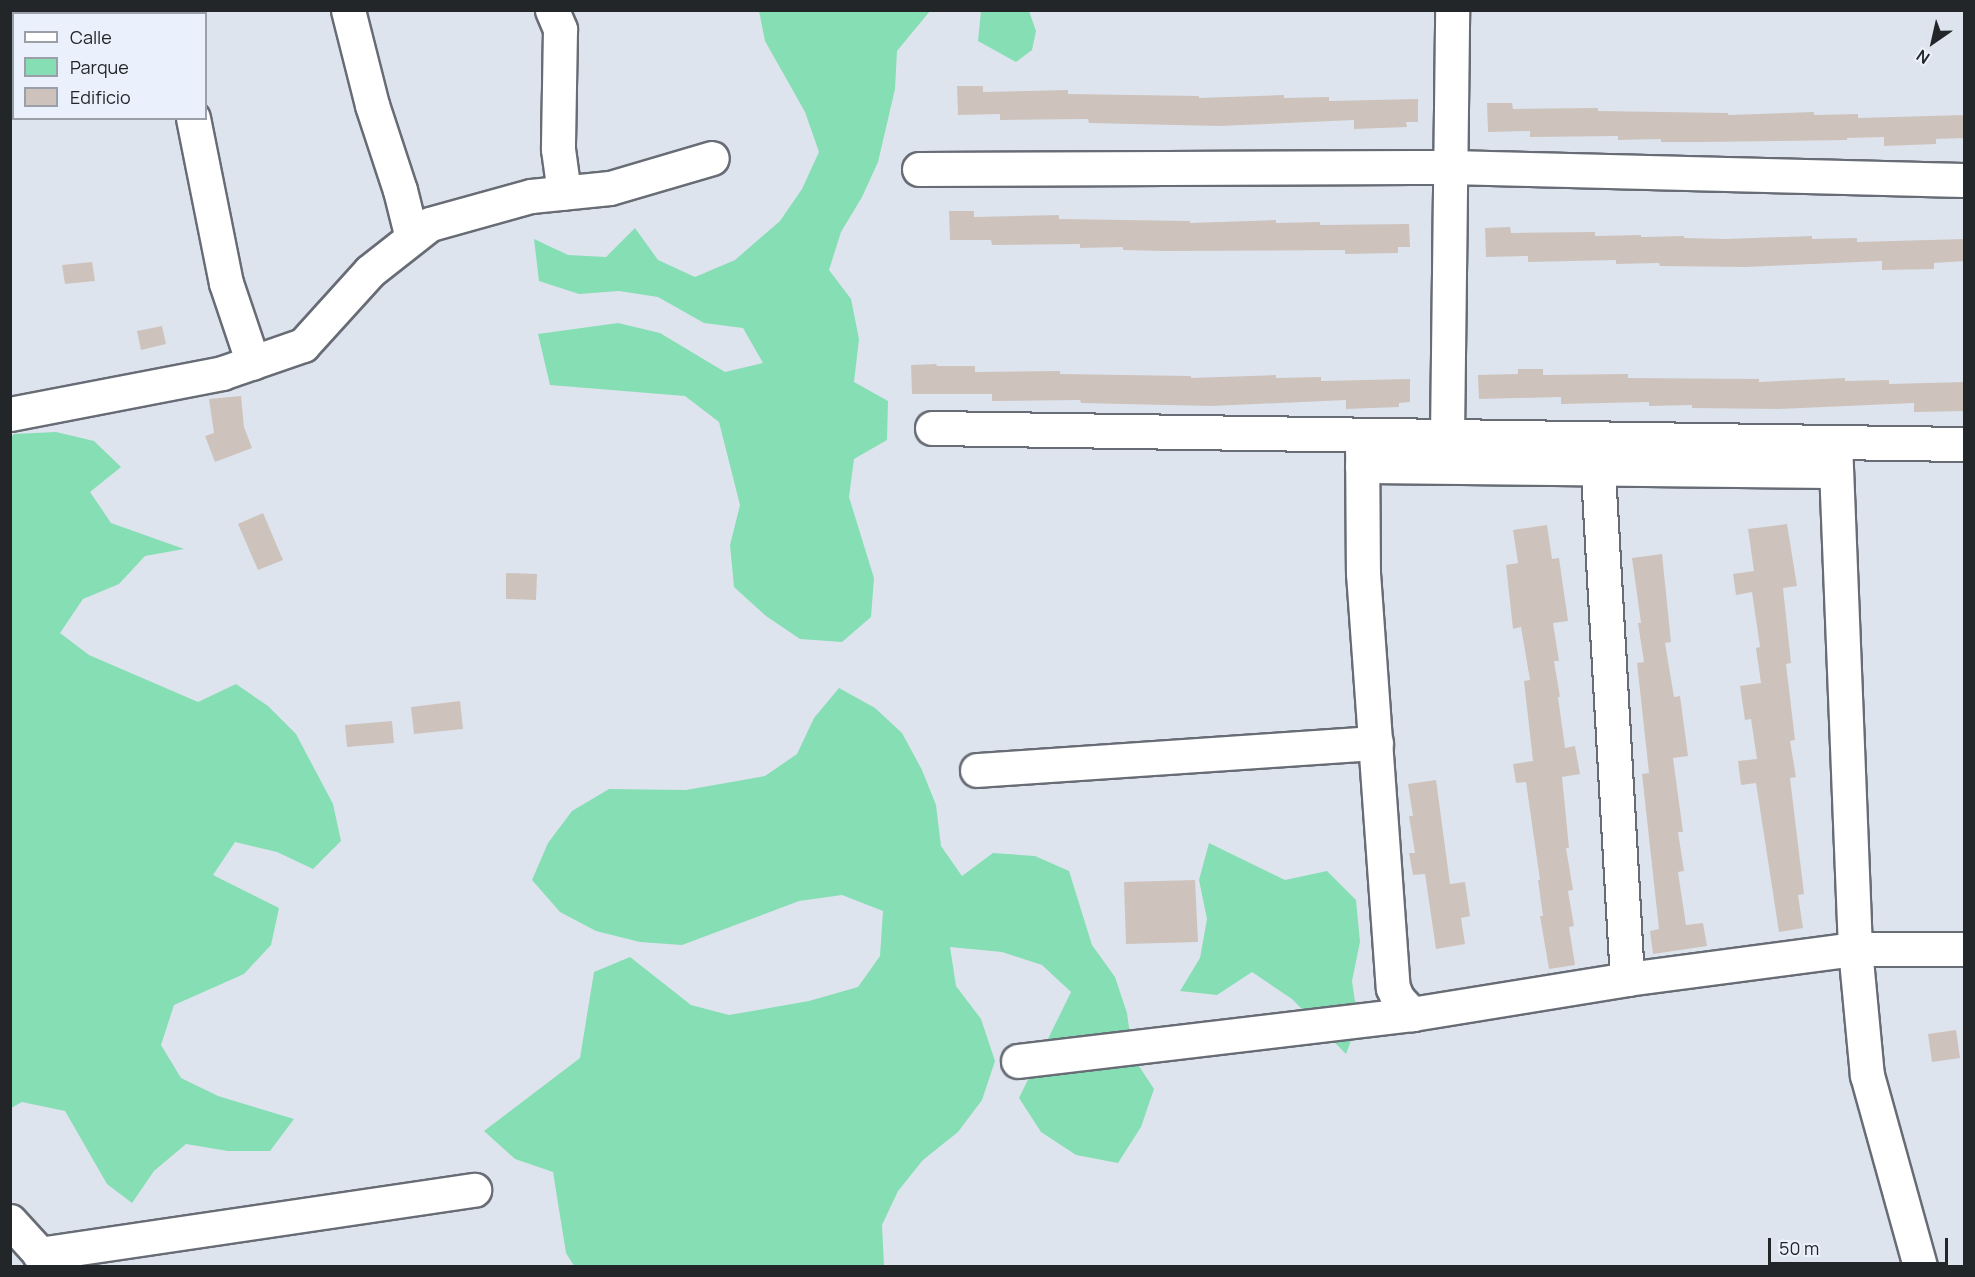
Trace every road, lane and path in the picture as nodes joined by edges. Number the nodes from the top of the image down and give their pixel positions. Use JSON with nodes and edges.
{"nodes":[{"id":1,"x":348,"y":10,"type":"edge"},
{"id":2,"x":552,"y":10,"type":"edge"},
{"id":3,"x":1452,"y":10,"type":"edge"},
{"id":4,"x":193,"y":120,"type":"edge"},
{"id":5,"x":712,"y":158,"type":"dead end"},
{"id":6,"x":1450,"y":167,"type":"junction"},
{"id":7,"x":919,"y":169,"type":"dead end"},
{"id":8,"x":1965,"y":180,"type":"edge"},
{"id":9,"x":564,"y":193,"type":"junction"},
{"id":10,"x":412,"y":238,"type":"junction"},
{"id":11,"x":253,"y":363,"type":"junction"},
{"id":12,"x":10,"y":414,"type":"edge"},
{"id":13,"x":932,"y":428,"type":"dead end"},
{"id":14,"x":1447,"y":436,"type":"junction"},
{"id":15,"x":1965,"y":444,"type":"edge"},
{"id":16,"x":1362,"y":451,"type":"junction"},
{"id":17,"x":1597,"y":453,"type":"junction"},
{"id":18,"x":1835,"y":457,"type":"junction"},
{"id":19,"x":1376,"y":743,"type":"junction"},
{"id":20,"x":976,"y":770,"type":"dead end"},
{"id":21,"x":1855,"y":949,"type":"junction"},
{"id":22,"x":1965,"y":949,"type":"edge"},
{"id":23,"x":1627,"y":979,"type":"junction"},
{"id":24,"x":1412,"y":1014,"type":"junction"},
{"id":25,"x":1018,"y":1060,"type":"dead end"},
{"id":26,"x":474,"y":1191,"type":"dead end"},
{"id":27,"x":10,"y":1221,"type":"edge"},
{"id":28,"x":45,"y":1260,"type":"edge"},
{"id":29,"x":1920,"y":1266,"type":"edge"}],
"edges":[{"from":1,"to":10,"type":"street"},
{"from":2,"to":9,"type":"street"},
{"from":3,"to":6,"type":"street"},
{"from":4,"to":11,"type":"street"},
{"from":5,"to":9,"type":"street"},
{"from":6,"to":7,"type":"street"},
{"from":6,"to":8,"type":"street"},
{"from":6,"to":14,"type":"street"},
{"from":9,"to":10,"type":"street"},
{"from":10,"to":11,"type":"street"},
{"from":11,"to":12,"type":"street"},
{"from":13,"to":16,"type":"street"},
{"from":14,"to":16,"type":"street"},
{"from":14,"to":17,"type":"street"},
{"from":15,"to":18,"type":"street"},
{"from":16,"to":17,"type":"street"},
{"from":16,"to":19,"type":"street"},
{"from":17,"to":18,"type":"street"},
{"from":17,"to":23,"type":"street"},
{"from":18,"to":21,"type":"street"},
{"from":19,"to":20,"type":"street"},
{"from":19,"to":24,"type":"street"},
{"from":21,"to":22,"type":"street"},
{"from":21,"to":23,"type":"street"},
{"from":21,"to":29,"type":"street"},
{"from":23,"to":24,"type":"street"},
{"from":24,"to":25,"type":"street"},
{"from":26,"to":28,"type":"street"},
{"from":27,"to":28,"type":"street"}]}
